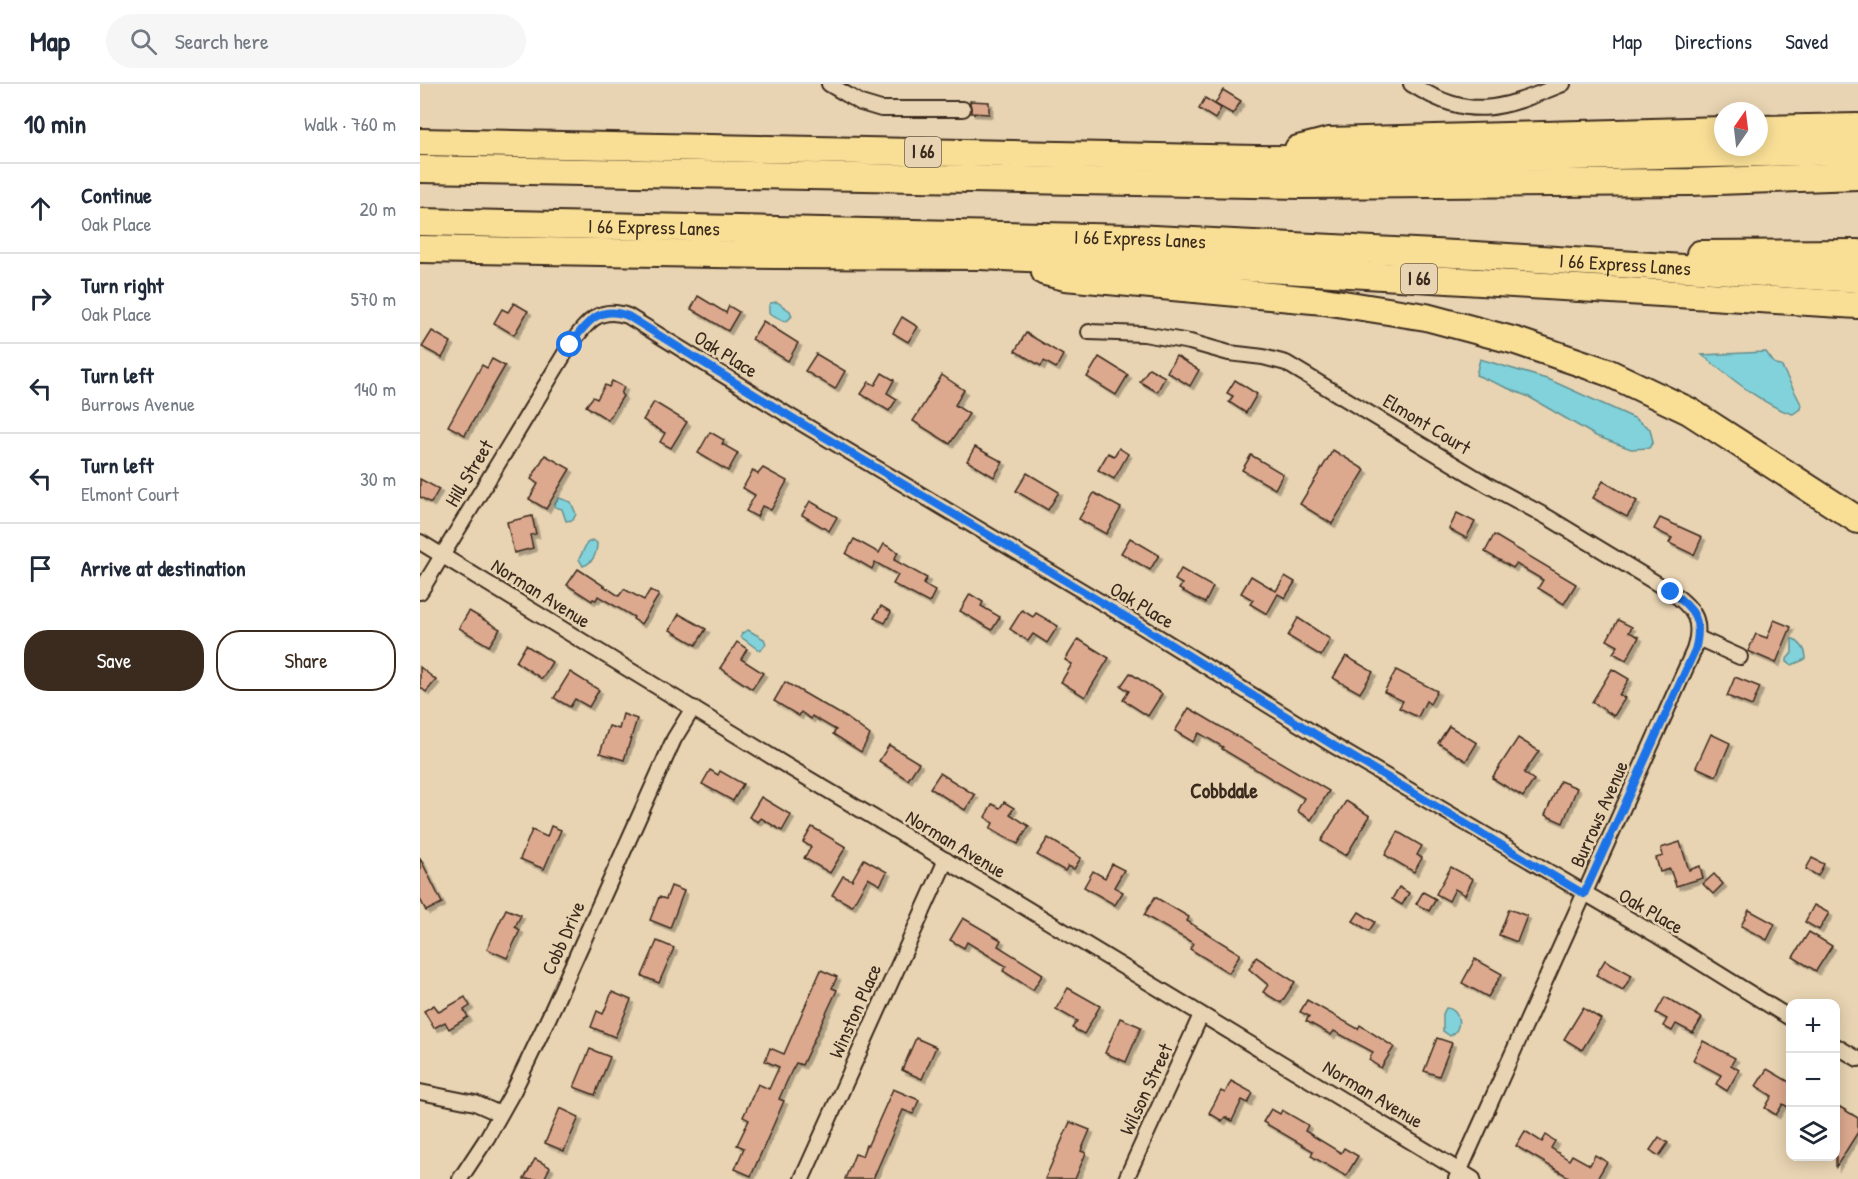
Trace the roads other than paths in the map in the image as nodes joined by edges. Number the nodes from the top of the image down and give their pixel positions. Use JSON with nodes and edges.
{"nodes":[{"id":1,"x":829,"y":84,"type":"edge"},
{"id":2,"x":1411,"y":84,"type":"edge"},
{"id":3,"x":1563,"y":84,"type":"edge"},
{"id":4,"x":963,"y":109,"type":"dead end"},
{"id":5,"x":1858,"y":127,"type":"edge"},
{"id":6,"x":1768,"y":129,"type":"edge"},
{"id":7,"x":1714,"y":130,"type":"edge"},
{"id":8,"x":420,"y":142,"type":"edge"},
{"id":9,"x":1858,"y":151,"type":"edge"},
{"id":10,"x":1257,"y":159,"type":"junction"},
{"id":11,"x":420,"y":169,"type":"edge"},
{"id":12,"x":1858,"y":176,"type":"edge"},
{"id":13,"x":1690,"y":182,"type":"junction"},
{"id":14,"x":1858,"y":192,"type":"edge"},
{"id":15,"x":420,"y":222,"type":"edge"},
{"id":16,"x":420,"y":249,"type":"edge"},
{"id":17,"x":1858,"y":253,"type":"edge"},
{"id":18,"x":1475,"y":255,"type":"junction"},
{"id":19,"x":980,"y":256,"type":"junction"},
{"id":20,"x":1858,"y":279,"type":"edge"},
{"id":21,"x":1858,"y":304,"type":"edge"},
{"id":22,"x":1089,"y":332,"type":"dead end"},
{"id":23,"x":513,"y":436,"type":"joint"},
{"id":24,"x":1858,"y":519,"type":"edge"},
{"id":25,"x":420,"y":542,"type":"edge"},
{"id":26,"x":442,"y":555,"type":"junction"},
{"id":27,"x":420,"y":592,"type":"edge"},
{"id":28,"x":1698,"y":638,"type":"junction"},
{"id":29,"x":1740,"y":657,"type":"dead end"},
{"id":30,"x":693,"y":708,"type":"junction"},
{"id":31,"x":946,"y":860,"type":"junction"},
{"id":32,"x":1584,"y":894,"type":"junction"},
{"id":33,"x":1202,"y":1015,"type":"junction"},
{"id":34,"x":1786,"y":1015,"type":"edge"},
{"id":35,"x":1840,"y":1048,"type":"edge"},
{"id":36,"x":1858,"y":1059,"type":"edge"},
{"id":37,"x":420,"y":1092,"type":"edge"},
{"id":38,"x":500,"y":1114,"type":"junction"},
{"id":39,"x":1457,"y":1175,"type":"edge"},
{"id":40,"x":460,"y":1179,"type":"edge"},
{"id":41,"x":802,"y":1179,"type":"edge"},
{"id":42,"x":1126,"y":1179,"type":"edge"},
{"id":43,"x":1473,"y":1179,"type":"edge"}],
"edges":[{"from":1,"to":4,"type":"street"},
{"from":2,"to":3,"type":"street"},
{"from":5,"to":6,"type":"highway"},
{"from":7,"to":10,"type":"highway"},
{"from":8,"to":10,"type":"highway","number":"I 66"},
{"from":9,"to":10,"type":"highway","number":"I 66"},
{"from":11,"to":13,"type":"highway"},
{"from":12,"to":13,"type":"highway"},
{"from":13,"to":14,"type":"highway"},
{"from":15,"to":18,"type":"highway","name":"I 66 Express Lanes"},
{"from":16,"to":19,"type":"highway","number":"I 66"},
{"from":17,"to":18,"type":"highway"},
{"from":18,"to":20,"type":"highway","name":"I 66 Express Lanes"},
{"from":19,"to":21,"type":"highway","number":"I 66"},
{"from":19,"to":24,"type":"highway"},
{"from":22,"to":28,"type":"street","name":"Elmont Court"},
{"from":23,"to":26,"type":"street","name":"Hill Street"},
{"from":23,"to":32,"type":"street","name":"Oak Place"},
{"from":25,"to":26,"type":"street","name":"Norman Avenue"},
{"from":26,"to":27,"type":"street","name":"Hill Street"},
{"from":26,"to":30,"type":"street","name":"Norman Avenue"},
{"from":28,"to":29,"type":"street"},
{"from":28,"to":32,"type":"street","name":"Burrows Avenue"},
{"from":30,"to":31,"type":"street","name":"Norman Avenue"},
{"from":30,"to":38,"type":"street","name":"Cobb Drive"},
{"from":31,"to":33,"type":"street","name":"Norman Avenue"},
{"from":31,"to":41,"type":"street","name":"Winston Place"},
{"from":32,"to":34,"type":"street","name":"Oak Place"},
{"from":32,"to":39,"type":"street","name":"Burrows Avenue"},
{"from":33,"to":39,"type":"street","name":"Norman Avenue"},
{"from":33,"to":42,"type":"street","name":"Wilson Street"},
{"from":35,"to":36,"type":"street"},
{"from":37,"to":38,"type":"street"},
{"from":38,"to":40,"type":"street","name":"Cobb Drive"},
{"from":39,"to":43,"type":"street","name":"Norman Avenue"}]}
